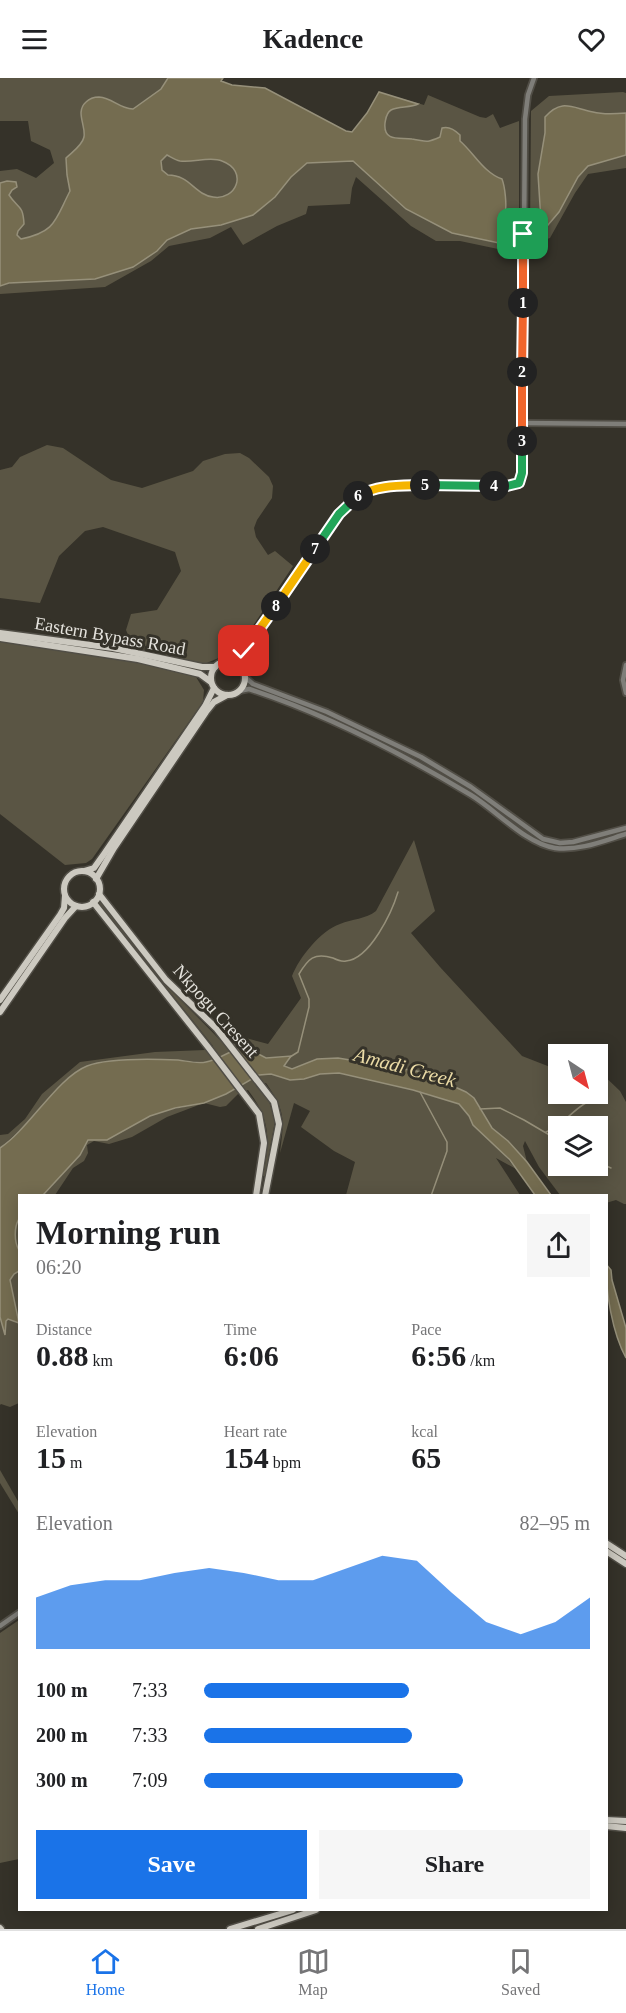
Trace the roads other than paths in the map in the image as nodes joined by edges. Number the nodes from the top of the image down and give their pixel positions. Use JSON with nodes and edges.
{"nodes":[{"id":1,"x":534,"y":78,"type":"edge"},
{"id":2,"x":522,"y":423,"type":"junction"},
{"id":3,"x":626,"y":424,"type":"edge"},
{"id":4,"x":0,"y":633,"type":"edge"},
{"id":5,"x":0,"y":638,"type":"edge"},
{"id":6,"x":244,"y":651,"type":"junction"},
{"id":7,"x":228,"y":661,"type":"junction"},
{"id":8,"x":626,"y":665,"type":"edge"},
{"id":9,"x":215,"y":667,"type":"junction"},
{"id":10,"x":244,"y":673,"type":"junction"},
{"id":11,"x":212,"y":685,"type":"junction"},
{"id":12,"x":239,"y":691,"type":"junction"},
{"id":13,"x":626,"y":693,"type":"edge"},
{"id":14,"x":227,"y":695,"type":"junction"},
{"id":15,"x":327,"y":712,"type":"junction"},
{"id":16,"x":325,"y":718,"type":"junction"},
{"id":17,"x":626,"y":828,"type":"edge"},
{"id":18,"x":626,"y":834,"type":"edge"},
{"id":19,"x":84,"y":871,"type":"junction"},
{"id":20,"x":96,"y":879,"type":"junction"},
{"id":21,"x":99,"y":894,"type":"junction"},
{"id":22,"x":65,"y":896,"type":"junction"},
{"id":23,"x":93,"y":902,"type":"junction"},
{"id":24,"x":76,"y":906,"type":"junction"},
{"id":25,"x":0,"y":1000,"type":"edge"},
{"id":26,"x":0,"y":1012,"type":"edge"},
{"id":27,"x":256,"y":1194,"type":"edge"},
{"id":28,"x":265,"y":1194,"type":"edge"},
{"id":29,"x":608,"y":1544,"type":"edge"},
{"id":30,"x":608,"y":1552,"type":"edge"},
{"id":31,"x":626,"y":1556,"type":"edge"},
{"id":32,"x":626,"y":1564,"type":"edge"},
{"id":33,"x":18,"y":1613,"type":"edge"},
{"id":34,"x":0,"y":1626,"type":"edge"},
{"id":35,"x":608,"y":1820,"type":"edge"},
{"id":36,"x":626,"y":1821,"type":"edge"},
{"id":37,"x":608,"y":1826,"type":"edge"},
{"id":38,"x":626,"y":1828,"type":"edge"},
{"id":39,"x":290,"y":1911,"type":"edge"},
{"id":40,"x":313,"y":1911,"type":"edge"},
{"id":41,"x":230,"y":1929,"type":"edge"},
{"id":42,"x":258,"y":1929,"type":"edge"}],
"edges":[{"from":1,"to":2,"type":"street"},
{"from":2,"to":3,"type":"street"},
{"from":2,"to":6,"type":"street"},
{"from":4,"to":9,"type":"main road","name":"Eastern Bypass Road"},
{"from":5,"to":11,"type":"main road","name":"Eastern Bypass Road"},
{"from":6,"to":7,"type":"street"},
{"from":6,"to":10,"type":"street"},
{"from":7,"to":9,"type":"main road"},
{"from":7,"to":10,"type":"main road"},
{"from":8,"to":13,"type":"street"},
{"from":9,"to":11,"type":"main road"},
{"from":10,"to":12,"type":"main road"},
{"from":10,"to":15,"type":"street"},
{"from":11,"to":14,"type":"main road"},
{"from":11,"to":19,"type":"main road"},
{"from":12,"to":14,"type":"main road"},
{"from":12,"to":16,"type":"street"},
{"from":14,"to":20,"type":"main road"},
{"from":15,"to":16,"type":"street"},
{"from":15,"to":17,"type":"street"},
{"from":16,"to":18,"type":"street"},
{"from":19,"to":20,"type":"main road"},
{"from":19,"to":22,"type":"main road"},
{"from":20,"to":21,"type":"main road"},
{"from":21,"to":23,"type":"main road"},
{"from":21,"to":28,"type":"main road","name":"Nkpogu Cresent"},
{"from":22,"to":24,"type":"main road"},
{"from":22,"to":25,"type":"main road"},
{"from":23,"to":24,"type":"main road"},
{"from":23,"to":27,"type":"main road","name":"Nkpogu Cresent"},
{"from":24,"to":26,"type":"main road"},
{"from":29,"to":31,"type":"main road"},
{"from":30,"to":32,"type":"main road"},
{"from":33,"to":34,"type":"street"},
{"from":35,"to":36,"type":"main road"},
{"from":37,"to":38,"type":"main road"},
{"from":39,"to":41,"type":"main road"},
{"from":40,"to":42,"type":"main road"}]}
